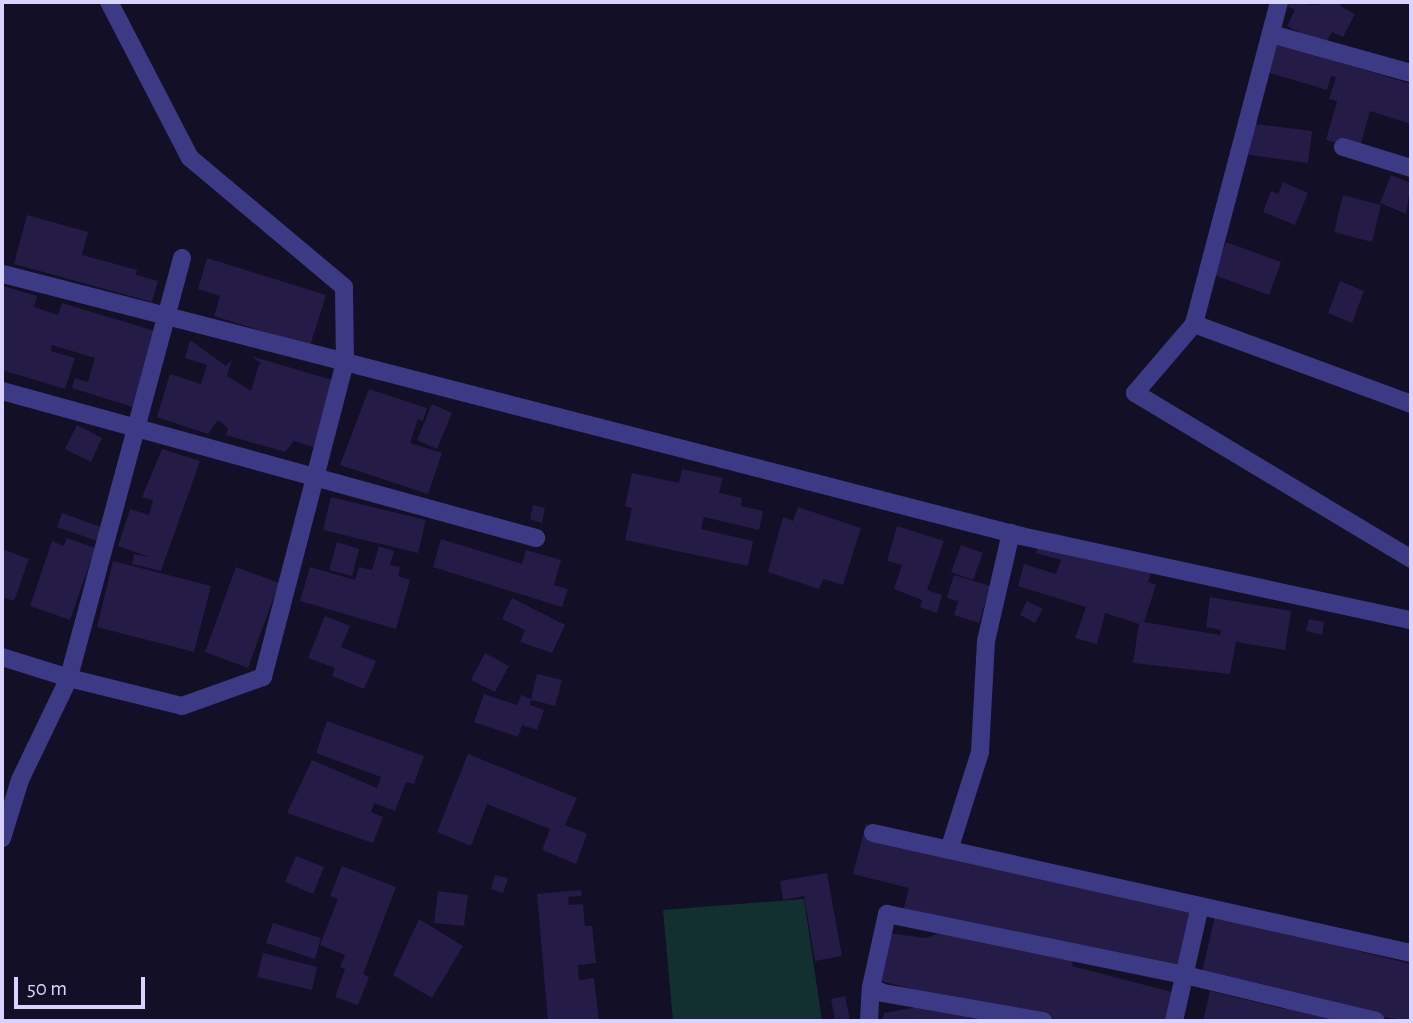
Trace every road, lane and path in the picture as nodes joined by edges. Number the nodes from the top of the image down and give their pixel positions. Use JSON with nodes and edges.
{"nodes":[{"id":1,"x":108,"y":2,"type":"edge"},
{"id":2,"x":1279,"y":2,"type":"edge"},
{"id":3,"x":1271,"y":34,"type":"junction"},
{"id":4,"x":1411,"y":72,"type":"edge"},
{"id":5,"x":1343,"y":147,"type":"dead end"},
{"id":6,"x":1411,"y":168,"type":"edge"},
{"id":7,"x":182,"y":258,"type":"dead end"},
{"id":8,"x":3,"y":274,"type":"edge"},
{"id":9,"x":166,"y":316,"type":"junction"},
{"id":10,"x":1194,"y":324,"type":"junction"},
{"id":11,"x":345,"y":362,"type":"junction"},
{"id":12,"x":2,"y":390,"type":"edge"},
{"id":13,"x":1411,"y":404,"type":"edge"},
{"id":14,"x":136,"y":428,"type":"junction"},
{"id":15,"x":315,"y":477,"type":"junction"},
{"id":16,"x":1011,"y":533,"type":"junction"},
{"id":17,"x":536,"y":538,"type":"dead end"},
{"id":18,"x":1411,"y":559,"type":"edge"},
{"id":19,"x":1411,"y":620,"type":"edge"},
{"id":20,"x":2,"y":657,"type":"edge"},
{"id":21,"x":69,"y":678,"type":"junction"},
{"id":22,"x":873,"y":833,"type":"dead end"},
{"id":23,"x":2,"y":838,"type":"edge"},
{"id":24,"x":949,"y":850,"type":"junction"},
{"id":25,"x":1200,"y":906,"type":"junction"},
{"id":26,"x":1411,"y":953,"type":"edge"},
{"id":27,"x":1185,"y":975,"type":"junction"},
{"id":28,"x":871,"y":987,"type":"junction"},
{"id":29,"x":869,"y":1021,"type":"edge"},
{"id":30,"x":1043,"y":1021,"type":"edge"},
{"id":31,"x":1174,"y":1021,"type":"edge"},
{"id":32,"x":1376,"y":1021,"type":"edge"}],
"edges":[{"from":1,"to":11,"type":"street"},
{"from":2,"to":3,"type":"street"},
{"from":3,"to":4,"type":"street"},
{"from":3,"to":10,"type":"street"},
{"from":5,"to":6,"type":"street"},
{"from":7,"to":9,"type":"street"},
{"from":8,"to":9,"type":"street"},
{"from":9,"to":11,"type":"street"},
{"from":9,"to":14,"type":"street"},
{"from":10,"to":13,"type":"street"},
{"from":10,"to":18,"type":"street"},
{"from":11,"to":15,"type":"street"},
{"from":11,"to":16,"type":"street"},
{"from":12,"to":14,"type":"street"},
{"from":14,"to":15,"type":"street"},
{"from":14,"to":21,"type":"street"},
{"from":15,"to":17,"type":"street"},
{"from":15,"to":21,"type":"street"},
{"from":16,"to":19,"type":"street"},
{"from":16,"to":24,"type":"street"},
{"from":20,"to":21,"type":"street"},
{"from":21,"to":23,"type":"street"},
{"from":22,"to":24,"type":"street"},
{"from":24,"to":25,"type":"street"},
{"from":25,"to":26,"type":"street"},
{"from":25,"to":27,"type":"street"},
{"from":27,"to":28,"type":"street"},
{"from":27,"to":31,"type":"street"},
{"from":27,"to":32,"type":"street"},
{"from":28,"to":29,"type":"street"},
{"from":28,"to":30,"type":"street"}]}
